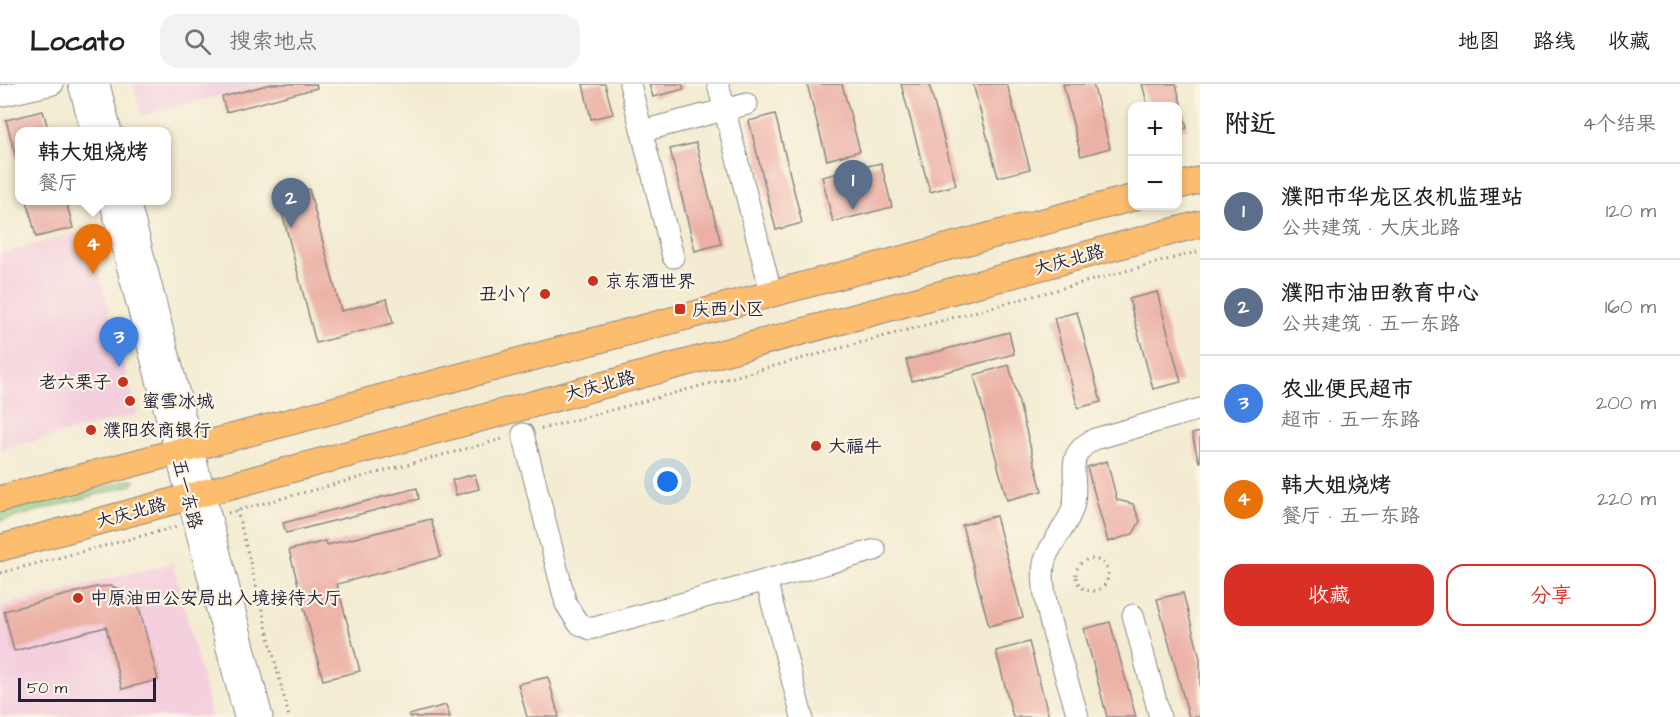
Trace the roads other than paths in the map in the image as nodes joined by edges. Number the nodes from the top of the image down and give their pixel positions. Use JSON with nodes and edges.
{"nodes":[{"id":1,"x":53,"y":84,"type":"edge"},
{"id":2,"x":79,"y":84,"type":"edge"},
{"id":3,"x":99,"y":84,"type":"edge"},
{"id":4,"x":630,"y":84,"type":"edge"},
{"id":5,"x":718,"y":84,"type":"edge"},
{"id":6,"x":0,"y":96,"type":"edge"},
{"id":7,"x":747,"y":104,"type":"dead end"},
{"id":8,"x":725,"y":110,"type":"junction"},
{"id":9,"x":91,"y":127,"type":"edge"},
{"id":10,"x":110,"y":127,"type":"edge"},
{"id":11,"x":642,"y":131,"type":"junction"},
{"id":12,"x":1200,"y":180,"type":"edge"},
{"id":13,"x":1182,"y":185,"type":"edge"},
{"id":14,"x":1128,"y":199,"type":"edge"},
{"id":15,"x":111,"y":205,"type":"edge"},
{"id":16,"x":130,"y":205,"type":"edge"},
{"id":17,"x":1200,"y":224,"type":"edge"},
{"id":18,"x":673,"y":257,"type":"dead end"},
{"id":19,"x":771,"y":292,"type":"junction"},
{"id":20,"x":1200,"y":409,"type":"edge"},
{"id":21,"x":523,"y":434,"type":"road end"},
{"id":22,"x":184,"y":450,"type":"junction"},
{"id":23,"x":0,"y":500,"type":"edge"},
{"id":24,"x":199,"y":508,"type":"junction"},
{"id":25,"x":0,"y":548,"type":"edge"},
{"id":26,"x":875,"y":549,"type":"dead end"},
{"id":27,"x":766,"y":580,"type":"junction"},
{"id":28,"x":1133,"y":615,"type":"dead end"},
{"id":29,"x":245,"y":717,"type":"edge"},
{"id":30,"x":262,"y":717,"type":"edge"},
{"id":31,"x":802,"y":717,"type":"edge"},
{"id":32,"x":1078,"y":717,"type":"edge"},
{"id":33,"x":1160,"y":717,"type":"edge"}],
"edges":[{"from":1,"to":6,"type":"street"},
{"from":2,"to":9,"type":"street"},
{"from":3,"to":10,"type":"street"},
{"from":4,"to":11,"type":"street"},
{"from":5,"to":8,"type":"street"},
{"from":7,"to":8,"type":"street"},
{"from":8,"to":11,"type":"street"},
{"from":8,"to":19,"type":"street"},
{"from":11,"to":18,"type":"street"},
{"from":12,"to":13,"type":"main road"},
{"from":14,"to":19,"type":"main road"},
{"from":15,"to":22,"type":"street","name":"五一东路"},
{"from":16,"to":22,"type":"street","name":"五一东路"},
{"from":17,"to":24,"type":"main road","name":"大庆北路"},
{"from":19,"to":22,"type":"main road"},
{"from":20,"to":32,"type":"street"},
{"from":21,"to":27,"type":"street"},
{"from":22,"to":23,"type":"main road"},
{"from":22,"to":24,"type":"street","name":"五一东路"},
{"from":24,"to":25,"type":"main road","name":"大庆北路"},
{"from":24,"to":29,"type":"street","name":"五一东路"},
{"from":24,"to":30,"type":"street","name":"五一东路"},
{"from":26,"to":27,"type":"street"},
{"from":27,"to":31,"type":"street"},
{"from":28,"to":33,"type":"street"}]}
